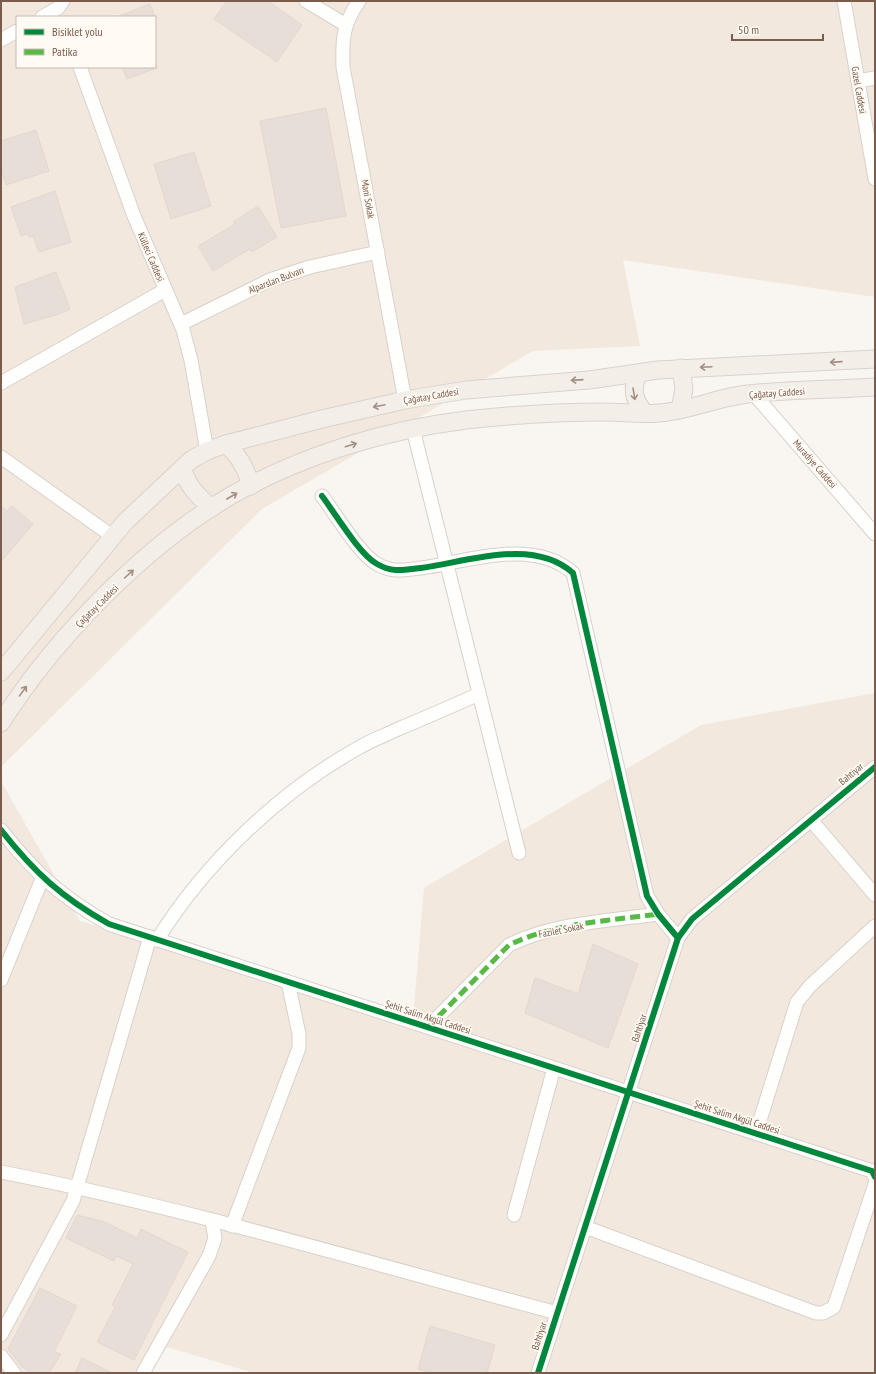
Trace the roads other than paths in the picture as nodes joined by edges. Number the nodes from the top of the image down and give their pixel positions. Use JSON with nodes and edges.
{"nodes":[{"id":1,"x":306,"y":1,"type":"edge"},
{"id":2,"x":359,"y":1,"type":"edge"},
{"id":3,"x":844,"y":1,"type":"edge"},
{"id":4,"x":60,"y":7,"type":"edge"},
{"id":5,"x":44,"y":16,"type":"edge"},
{"id":6,"x":346,"y":25,"type":"junction"},
{"id":7,"x":16,"y":32,"type":"edge"},
{"id":8,"x":1,"y":40,"type":"edge"},
{"id":9,"x":80,"y":68,"type":"edge"},
{"id":10,"x":875,"y":78,"type":"edge"},
{"id":11,"x":858,"y":81,"type":"junction"},
{"id":12,"x":875,"y":179,"type":"edge"},
{"id":13,"x":378,"y":252,"type":"junction"},
{"id":14,"x":166,"y":290,"type":"junction"},
{"id":15,"x":181,"y":324,"type":"junction"},
{"id":16,"x":875,"y":359,"type":"edge"},
{"id":17,"x":681,"y":368,"type":"junction"},
{"id":18,"x":640,"y":372,"type":"junction"},
{"id":19,"x":1,"y":383,"type":"edge"},
{"id":20,"x":875,"y":387,"type":"edge"},
{"id":21,"x":754,"y":394,"type":"junction"},
{"id":22,"x":405,"y":400,"type":"junction"},
{"id":23,"x":680,"y":410,"type":"junction"},
{"id":24,"x":645,"y":413,"type":"junction"},
{"id":25,"x":413,"y":429,"type":"junction"},
{"id":26,"x":226,"y":444,"type":"junction"},
{"id":27,"x":207,"y":451,"type":"junction"},
{"id":28,"x":1,"y":457,"type":"edge"},
{"id":29,"x":182,"y":468,"type":"junction"},
{"id":30,"x":250,"y":486,"type":"junction"},
{"id":31,"x":322,"y":496,"type":"dead end"},
{"id":32,"x":212,"y":508,"type":"junction"},
{"id":33,"x":875,"y":534,"type":"edge"},
{"id":34,"x":112,"y":536,"type":"junction"},
{"id":35,"x":447,"y":564,"type":"junction"},
{"id":36,"x":1,"y":672,"type":"edge"},
{"id":37,"x":479,"y":694,"type":"junction"},
{"id":38,"x":1,"y":723,"type":"edge"},
{"id":39,"x":875,"y":767,"type":"edge"},
{"id":40,"x":811,"y":820,"type":"junction"},
{"id":41,"x":1,"y":830,"type":"edge"},
{"id":42,"x":1,"y":842,"type":"edge"},
{"id":43,"x":18,"y":853,"type":"junction"},
{"id":44,"x":519,"y":853,"type":"dead end"},
{"id":45,"x":42,"y":879,"type":"junction"},
{"id":46,"x":875,"y":895,"type":"edge"},
{"id":47,"x":658,"y":914,"type":"junction"},
{"id":48,"x":875,"y":926,"type":"edge"},
{"id":49,"x":153,"y":938,"type":"junction"},
{"id":50,"x":678,"y":938,"type":"junction"},
{"id":51,"x":1,"y":980,"type":"edge"},
{"id":52,"x":288,"y":982,"type":"junction"},
{"id":53,"x":428,"y":1027,"type":"junction"},
{"id":54,"x":554,"y":1068,"type":"junction"},
{"id":55,"x":628,"y":1092,"type":"junction"},
{"id":56,"x":756,"y":1133,"type":"junction"},
{"id":57,"x":874,"y":1170,"type":"edge"},
{"id":58,"x":1,"y":1172,"type":"edge"},
{"id":59,"x":875,"y":1184,"type":"edge"},
{"id":60,"x":77,"y":1188,"type":"junction"},
{"id":61,"x":514,"y":1215,"type":"dead end"},
{"id":62,"x":212,"y":1221,"type":"junction"},
{"id":63,"x":232,"y":1226,"type":"junction"},
{"id":64,"x":585,"y":1227,"type":"junction"},
{"id":65,"x":557,"y":1313,"type":"junction"},
{"id":66,"x":1,"y":1335,"type":"edge"},
{"id":67,"x":1,"y":1356,"type":"edge"},
{"id":68,"x":14,"y":1373,"type":"edge"},
{"id":69,"x":143,"y":1373,"type":"edge"},
{"id":70,"x":538,"y":1373,"type":"edge"}],
"edges":[{"from":1,"to":6,"type":"street"},
{"from":2,"to":6,"type":"street","name":"Mani Sokak"},
{"from":3,"to":11,"type":"street","name":"Gazel Caddesi"},
{"from":4,"to":5,"type":"street"},
{"from":6,"to":13,"type":"street","name":"Mani Sokak"},
{"from":7,"to":8,"type":"street"},
{"from":9,"to":14,"type":"street","name":"Külleci Caddesi"},
{"from":10,"to":11,"type":"street"},
{"from":11,"to":12,"type":"street","name":"Gazel Caddesi"},
{"from":13,"to":15,"type":"street","name":"Alparslan Bulvarı"},
{"from":13,"to":22,"type":"street","name":"Mani Sokak"},
{"from":14,"to":15,"type":"street","name":"Külleci Caddesi"},
{"from":14,"to":19,"type":"street"},
{"from":15,"to":27,"type":"street","name":"Külleci Caddesi"},
{"from":16,"to":17,"type":"main road","name":"Çağatay Caddesi","one_way":true},
{"from":17,"to":18,"type":"main road","name":"Çağatay Caddesi"},
{"from":17,"to":23,"type":"main road"},
{"from":18,"to":22,"type":"main road","name":"Çağatay Caddesi","one_way":true},
{"from":18,"to":24,"type":"main road","one_way":true},
{"from":20,"to":21,"type":"main road","name":"Çağatay Caddesi"},
{"from":21,"to":23,"type":"main road","name":"Çağatay Caddesi"},
{"from":21,"to":33,"type":"street","name":"Muradiye Caddesi"},
{"from":22,"to":26,"type":"main road","name":"Çağatay Caddesi","one_way":true},
{"from":23,"to":24,"type":"main road","name":"Çağatay Caddesi"},
{"from":24,"to":25,"type":"main road","name":"Çağatay Caddesi"},
{"from":30,"to":25,"type":"main road","name":"Çağatay Caddesi","one_way":true},
{"from":25,"to":35,"type":"street"},
{"from":26,"to":27,"type":"main road","name":"Çağatay Caddesi"},
{"from":26,"to":30,"type":"main road"},
{"from":27,"to":29,"type":"main road","name":"Çağatay Caddesi"},
{"from":28,"to":34,"type":"street"},
{"from":29,"to":32,"type":"main road"},
{"from":29,"to":34,"type":"main road","name":"Çağatay Caddesi"},
{"from":32,"to":30,"type":"main road","name":"Çağatay Caddesi","one_way":true},
{"from":31,"to":35,"type":"street"},
{"from":38,"to":32,"type":"main road","name":"Çağatay Caddesi","one_way":true},
{"from":34,"to":36,"type":"main road","name":"Çağatay Caddesi"},
{"from":35,"to":37,"type":"street"},
{"from":35,"to":47,"type":"street"},
{"from":37,"to":44,"type":"street"},
{"from":37,"to":49,"type":"street"},
{"from":39,"to":40,"type":"street","name":"Bahtiyar"},
{"from":40,"to":46,"type":"street"},
{"from":40,"to":50,"type":"street","name":"Bahtiyar"},
{"from":41,"to":43,"type":"street","name":"Şehit Salim Akgül Caddesi"},
{"from":42,"to":43,"type":"street","name":"Şehit Salim Akgül Caddesi"},
{"from":43,"to":45,"type":"street","name":"Şehit Salim Akgül Caddesi"},
{"from":45,"to":49,"type":"street","name":"Şehit Salim Akgül Caddesi"},
{"from":45,"to":51,"type":"street"},
{"from":47,"to":50,"type":"street"},
{"from":47,"to":53,"type":"street","name":"Fazilet Sokak"},
{"from":48,"to":56,"type":"street"},
{"from":49,"to":52,"type":"street","name":"Şehit Salim Akgül Caddesi"},
{"from":49,"to":60,"type":"street"},
{"from":50,"to":55,"type":"street","name":"Bahtiyar"},
{"from":52,"to":53,"type":"street","name":"Şehit Salim Akgül Caddesi"},
{"from":52,"to":63,"type":"street"},
{"from":53,"to":54,"type":"street","name":"Şehit Salim Akgül Caddesi"},
{"from":54,"to":55,"type":"street","name":"Şehit Salim Akgül Caddesi"},
{"from":54,"to":61,"type":"street"},
{"from":55,"to":56,"type":"street","name":"Şehit Salim Akgül Caddesi"},
{"from":55,"to":64,"type":"street","name":"Bahtiyar"},
{"from":56,"to":57,"type":"street","name":"Şehit Salim Akgül Caddesi"},
{"from":58,"to":60,"type":"street"},
{"from":59,"to":64,"type":"street"},
{"from":60,"to":62,"type":"street"},
{"from":60,"to":66,"type":"street"},
{"from":62,"to":63,"type":"street"},
{"from":62,"to":69,"type":"street"},
{"from":63,"to":65,"type":"street"},
{"from":64,"to":65,"type":"street","name":"Bahtiyar"},
{"from":65,"to":70,"type":"street","name":"Bahtiyar"},
{"from":67,"to":68,"type":"street"}]}
